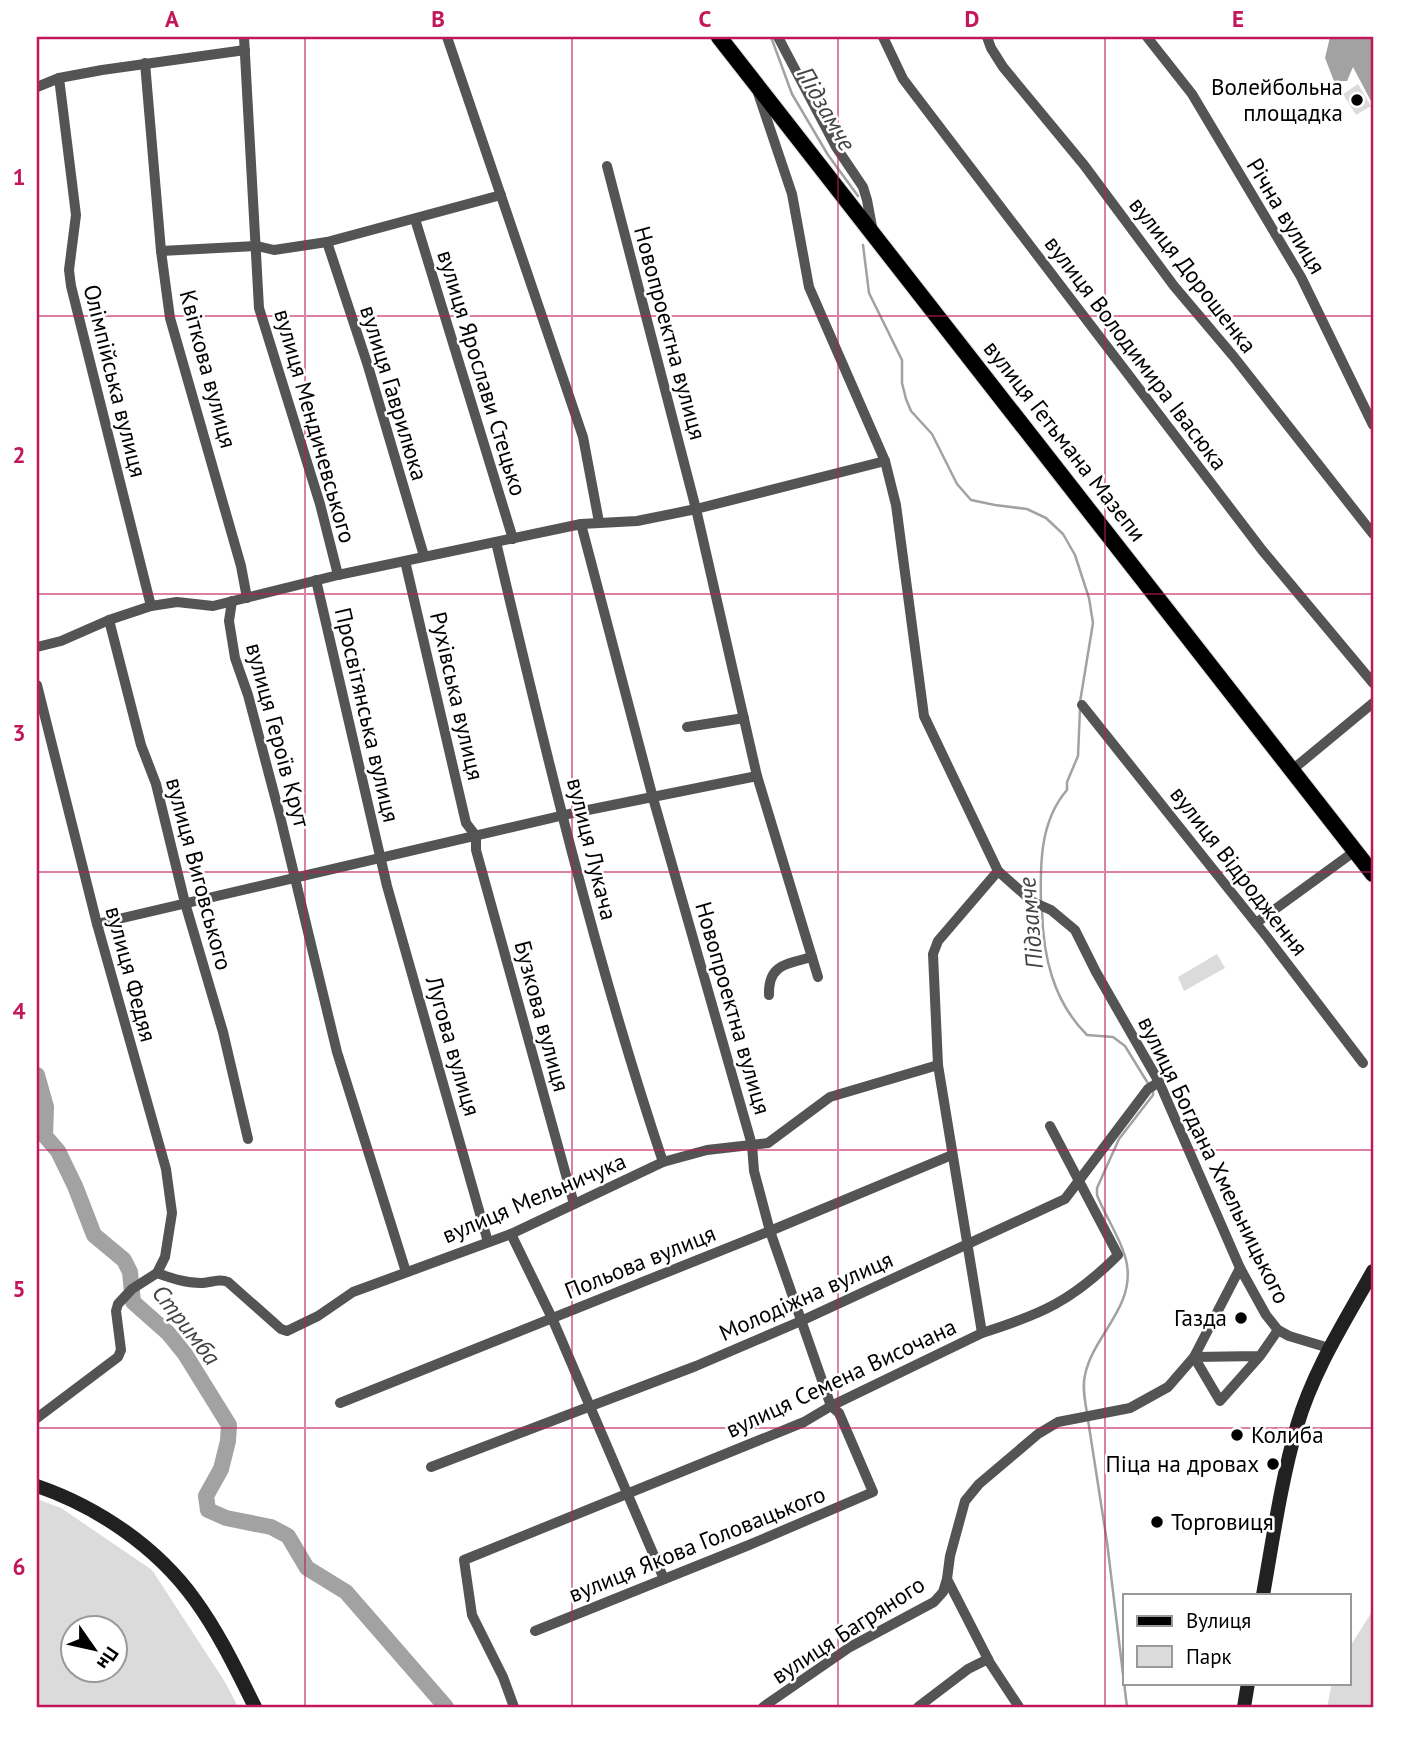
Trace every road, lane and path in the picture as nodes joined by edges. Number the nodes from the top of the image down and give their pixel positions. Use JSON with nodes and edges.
{"nodes":[{"id":1,"x":244,"y":37,"type":"edge"},
{"id":2,"x":447,"y":37,"type":"edge"},
{"id":3,"x":719,"y":37,"type":"edge"},
{"id":4,"x":778,"y":37,"type":"edge"},
{"id":5,"x":883,"y":37,"type":"edge"},
{"id":6,"x":987,"y":37,"type":"edge"},
{"id":7,"x":1147,"y":37,"type":"edge"},
{"id":8,"x":245,"y":50,"type":"junction"},
{"id":9,"x":145,"y":63,"type":"junction"},
{"id":10,"x":37,"y":74,"type":"edge"},
{"id":11,"x":59,"y":78,"type":"junction"},
{"id":12,"x":753,"y":79,"type":"junction"},
{"id":13,"x":37,"y":87,"type":"edge"},
{"id":14,"x":607,"y":166,"type":"dead end"},
{"id":15,"x":501,"y":195,"type":"junction"},
{"id":16,"x":415,"y":219,"type":"junction"},
{"id":17,"x":873,"y":232,"type":"junction"},
{"id":18,"x":327,"y":242,"type":"junction"},
{"id":19,"x":257,"y":246,"type":"junction"},
{"id":20,"x":160,"y":251,"type":"junction"},
{"id":21,"x":1373,"y":425,"type":"edge"},
{"id":22,"x":885,"y":461,"type":"junction"},
{"id":23,"x":696,"y":509,"type":"junction"},
{"id":24,"x":599,"y":522,"type":"junction"},
{"id":25,"x":581,"y":524,"type":"junction"},
{"id":26,"x":1373,"y":534,"type":"edge"},
{"id":27,"x":513,"y":539,"type":"junction"},
{"id":28,"x":496,"y":542,"type":"junction"},
{"id":29,"x":424,"y":556,"type":"junction"},
{"id":30,"x":405,"y":561,"type":"junction"},
{"id":31,"x":338,"y":575,"type":"junction"},
{"id":32,"x":316,"y":580,"type":"junction"},
{"id":33,"x":247,"y":598,"type":"junction"},
{"id":34,"x":232,"y":601,"type":"junction"},
{"id":35,"x":151,"y":606,"type":"junction"},
{"id":36,"x":109,"y":620,"type":"junction"},
{"id":37,"x":37,"y":648,"type":"edge"},
{"id":38,"x":1373,"y":683,"type":"edge"},
{"id":39,"x":37,"y":685,"type":"edge"},
{"id":40,"x":1373,"y":703,"type":"edge"},
{"id":41,"x":1082,"y":705,"type":"dead end"},
{"id":42,"x":744,"y":718,"type":"junction"},
{"id":43,"x":687,"y":727,"type":"dead end"},
{"id":44,"x":1292,"y":770,"type":"junction"},
{"id":45,"x":757,"y":776,"type":"junction"},
{"id":46,"x":653,"y":797,"type":"junction"},
{"id":47,"x":564,"y":817,"type":"junction"},
{"id":48,"x":476,"y":836,"type":"junction"},
{"id":49,"x":1355,"y":850,"type":"junction"},
{"id":50,"x":382,"y":859,"type":"junction"},
{"id":51,"x":998,"y":871,"type":"junction"},
{"id":52,"x":1373,"y":874,"type":"edge"},
{"id":53,"x":296,"y":879,"type":"junction"},
{"id":54,"x":185,"y":903,"type":"junction"},
{"id":55,"x":1256,"y":923,"type":"junction"},
{"id":56,"x":97,"y":924,"type":"junction"},
{"id":57,"x":812,"y":957,"type":"junction"},
{"id":58,"x":818,"y":977,"type":"dead end"},
{"id":59,"x":769,"y":995,"type":"dead end"},
{"id":60,"x":1363,"y":1063,"type":"dead end"},
{"id":61,"x":939,"y":1065,"type":"junction"},
{"id":62,"x":1154,"y":1085,"type":"junction"},
{"id":63,"x":1049,"y":1126,"type":"dead end"},
{"id":64,"x":248,"y":1139,"type":"dead end"},
{"id":65,"x":752,"y":1144,"type":"junction"},
{"id":66,"x":952,"y":1155,"type":"junction"},
{"id":67,"x":663,"y":1163,"type":"junction"},
{"id":68,"x":1079,"y":1181,"type":"junction"},
{"id":69,"x":574,"y":1205,"type":"junction"},
{"id":70,"x":770,"y":1231,"type":"junction"},
{"id":71,"x":511,"y":1234,"type":"junction"},
{"id":72,"x":488,"y":1242,"type":"junction"},
{"id":73,"x":967,"y":1244,"type":"junction"},
{"id":74,"x":1240,"y":1268,"type":"junction"},
{"id":75,"x":1373,"y":1271,"type":"edge"},
{"id":76,"x":406,"y":1272,"type":"junction"},
{"id":77,"x":157,"y":1273,"type":"junction"},
{"id":78,"x":552,"y":1318,"type":"junction"},
{"id":79,"x":800,"y":1321,"type":"junction"},
{"id":80,"x":1278,"y":1330,"type":"junction"},
{"id":81,"x":982,"y":1333,"type":"junction"},
{"id":82,"x":1329,"y":1348,"type":"junction"},
{"id":83,"x":1260,"y":1356,"type":"junction"},
{"id":84,"x":1194,"y":1357,"type":"junction"},
{"id":85,"x":340,"y":1403,"type":"dead end"},
{"id":86,"x":831,"y":1406,"type":"junction"},
{"id":87,"x":589,"y":1408,"type":"junction"},
{"id":88,"x":37,"y":1418,"type":"edge"},
{"id":89,"x":431,"y":1467,"type":"dead end"},
{"id":90,"x":37,"y":1486,"type":"edge"},
{"id":91,"x":873,"y":1492,"type":"joint"},
{"id":92,"x":626,"y":1493,"type":"junction"},
{"id":93,"x":664,"y":1579,"type":"junction"},
{"id":94,"x":947,"y":1579,"type":"junction"},
{"id":95,"x":1263,"y":1594,"type":"edge"},
{"id":96,"x":535,"y":1631,"type":"dead end"},
{"id":97,"x":988,"y":1658,"type":"junction"},
{"id":98,"x":1248,"y":1684,"type":"edge"},
{"id":99,"x":255,"y":1707,"type":"edge"},
{"id":100,"x":514,"y":1707,"type":"edge"},
{"id":101,"x":763,"y":1707,"type":"edge"},
{"id":102,"x":918,"y":1707,"type":"edge"},
{"id":103,"x":1020,"y":1707,"type":"edge"},
{"id":104,"x":1244,"y":1707,"type":"edge"}],
"edges":[{"from":1,"to":8,"type":"street","name":"вулиця Мендичевського"},
{"from":2,"to":15,"type":"street"},
{"from":3,"to":12,"type":"main road","name":"вулиця Гетьмана Мазепи"},
{"from":4,"to":17,"type":"street"},
{"from":5,"to":38,"type":"street","name":"вулиця Володимира Івасюка"},
{"from":6,"to":26,"type":"street","name":"вулиця Дорошенка"},
{"from":7,"to":21,"type":"street","name":"Річна вулиця"},
{"from":8,"to":9,"type":"street"},
{"from":8,"to":19,"type":"street","name":"вулиця Мендичевського"},
{"from":9,"to":11,"type":"street"},
{"from":9,"to":20,"type":"street","name":"Квіткова вулиця"},
{"from":10,"to":13,"type":"street"},
{"from":11,"to":13,"type":"street"},
{"from":11,"to":35,"type":"street","name":"Олімпійська вулиця"},
{"from":12,"to":17,"type":"main road","name":"вулиця Гетьмана Мазепи"},
{"from":12,"to":22,"type":"street","name":"вулиця Богдана Хмельницького"},
{"from":14,"to":23,"type":"street","name":"Новопроектна вулиця"},
{"from":15,"to":16,"type":"street"},
{"from":15,"to":24,"type":"street"},
{"from":16,"to":18,"type":"street"},
{"from":16,"to":27,"type":"street","name":"вулиця Ярослави Стецько"},
{"from":17,"to":44,"type":"main road","name":"вулиця Гетьмана Мазепи"},
{"from":18,"to":19,"type":"street"},
{"from":18,"to":29,"type":"street","name":"вулиця Гаврилюка"},
{"from":19,"to":20,"type":"street"},
{"from":19,"to":31,"type":"street","name":"вулиця Мендичевського"},
{"from":20,"to":33,"type":"street","name":"Квіткова вулиця"},
{"from":22,"to":23,"type":"street"},
{"from":22,"to":51,"type":"street","name":"вулиця Богдана Хмельницького"},
{"from":23,"to":24,"type":"street"},
{"from":23,"to":42,"type":"street","name":"Новопроектна вулиця"},
{"from":24,"to":25,"type":"street"},
{"from":25,"to":27,"type":"street"},
{"from":25,"to":46,"type":"street","name":"Новопроектна вулиця"},
{"from":27,"to":28,"type":"street"},
{"from":28,"to":29,"type":"street"},
{"from":28,"to":47,"type":"street","name":"вулиця Лукача"},
{"from":29,"to":30,"type":"street"},
{"from":30,"to":31,"type":"street"},
{"from":30,"to":48,"type":"street","name":"Рухівська вулиця"},
{"from":31,"to":32,"type":"street"},
{"from":32,"to":33,"type":"street"},
{"from":32,"to":50,"type":"street","name":"Просвітянська вулиця"},
{"from":33,"to":34,"type":"street"},
{"from":34,"to":35,"type":"street"},
{"from":34,"to":53,"type":"street","name":"вулиця Героїв Крут"},
{"from":35,"to":36,"type":"street"},
{"from":36,"to":37,"type":"street"},
{"from":36,"to":54,"type":"street","name":"вулиця Виговського"},
{"from":39,"to":56,"type":"street","name":"вулиця Федяя"},
{"from":40,"to":44,"type":"street"},
{"from":41,"to":55,"type":"street","name":"вулиця Відродження"},
{"from":42,"to":43,"type":"street"},
{"from":42,"to":45,"type":"street","name":"Новопроектна вулиця"},
{"from":44,"to":49,"type":"main road","name":"вулиця Гетьмана Мазепи"},
{"from":45,"to":46,"type":"street"},
{"from":45,"to":57,"type":"street","name":"Новопроектна вулиця"},
{"from":46,"to":47,"type":"street"},
{"from":46,"to":65,"type":"street","name":"Новопроектна вулиця"},
{"from":47,"to":48,"type":"street"},
{"from":47,"to":67,"type":"street","name":"вулиця Лукача"},
{"from":48,"to":50,"type":"street"},
{"from":48,"to":69,"type":"street","name":"Бузкова вулиця"},
{"from":49,"to":52,"type":"main road","name":"вулиця Гетьмана Мазепи"},
{"from":49,"to":55,"type":"street"},
{"from":50,"to":53,"type":"street"},
{"from":50,"to":72,"type":"street","name":"Лугова вулиця"},
{"from":51,"to":61,"type":"street","name":"вулиця Семена Височана"},
{"from":51,"to":62,"type":"street","name":"вулиця Богдана Хмельницького"},
{"from":53,"to":54,"type":"street"},
{"from":53,"to":76,"type":"street","name":"вулиця Героїв Крут"},
{"from":54,"to":56,"type":"street"},
{"from":54,"to":64,"type":"street","name":"вулиця Виговського"},
{"from":55,"to":60,"type":"street","name":"вулиця Відродження"},
{"from":56,"to":77,"type":"street","name":"вулиця Федяя"},
{"from":57,"to":58,"type":"street","name":"Новопроектна вулиця"},
{"from":57,"to":59,"type":"street"},
{"from":61,"to":65,"type":"street","name":"вулиця Мельничука"},
{"from":61,"to":66,"type":"street","name":"вулиця Семена Височана"},
{"from":62,"to":68,"type":"street","name":"Молодіжна вулиця"},
{"from":62,"to":74,"type":"street","name":"вулиця Богдана Хмельницького"},
{"from":63,"to":68,"type":"street"},
{"from":65,"to":67,"type":"street","name":"вулиця Мельничука"},
{"from":65,"to":70,"type":"street","name":"Новопроектна вулиця"},
{"from":66,"to":70,"type":"street","name":"Польова вулиця"},
{"from":66,"to":73,"type":"street","name":"вулиця Семена Височана"},
{"from":67,"to":69,"type":"street","name":"вулиця Мельничука"},
{"from":68,"to":73,"type":"street","name":"Молодіжна вулиця"},
{"from":68,"to":81,"type":"street"},
{"from":69,"to":71,"type":"street","name":"вулиця Мельничука"},
{"from":70,"to":78,"type":"street","name":"Польова вулиця"},
{"from":70,"to":79,"type":"street","name":"Новопроектна вулиця"},
{"from":71,"to":72,"type":"street","name":"вулиця Мельничука"},
{"from":71,"to":78,"type":"street"},
{"from":72,"to":76,"type":"street","name":"вулиця Мельничука"},
{"from":73,"to":79,"type":"street","name":"Молодіжна вулиця"},
{"from":73,"to":81,"type":"street","name":"вулиця Семена Височана"},
{"from":74,"to":80,"type":"street","name":"вулиця Богдана Хмельницького"},
{"from":74,"to":84,"type":"street"},
{"from":75,"to":82,"type":"main road"},
{"from":76,"to":77,"type":"street","name":"вулиця Мельничука"},
{"from":77,"to":88,"type":"street"},
{"from":78,"to":85,"type":"street","name":"Польова вулиця"},
{"from":78,"to":87,"type":"street"},
{"from":79,"to":86,"type":"street","name":"Новопроектна вулиця"},
{"from":79,"to":87,"type":"street","name":"Молодіжна вулиця"},
{"from":80,"to":82,"type":"street","name":"вулиця Богдана Хмельницького"},
{"from":80,"to":83,"type":"street"},
{"from":81,"to":86,"type":"street","name":"вулиця Семена Височана"},
{"from":82,"to":95,"type":"main road"},
{"from":83,"to":84,"type":"street"},
{"from":83,"to":84,"type":"street"},
{"from":84,"to":94,"type":"street"},
{"from":86,"to":91,"type":"street","name":"Новопроектна вулиця"},
{"from":86,"to":92,"type":"street","name":"вулиця Семена Височана"},
{"from":87,"to":89,"type":"street","name":"Молодіжна вулиця"},
{"from":87,"to":92,"type":"street"},
{"from":90,"to":99,"type":"main road"},
{"from":91,"to":93,"type":"street","name":"вулиця Якова Головацького"},
{"from":92,"to":93,"type":"street"},
{"from":92,"to":100,"type":"street","name":"вулиця Семена Височана"},
{"from":93,"to":96,"type":"street","name":"вулиця Якова Головацького"},
{"from":94,"to":97,"type":"street"},
{"from":94,"to":101,"type":"street","name":"вулиця Багряного"},
{"from":97,"to":102,"type":"street"},
{"from":97,"to":103,"type":"street"},
{"from":98,"to":104,"type":"main road"}]}
